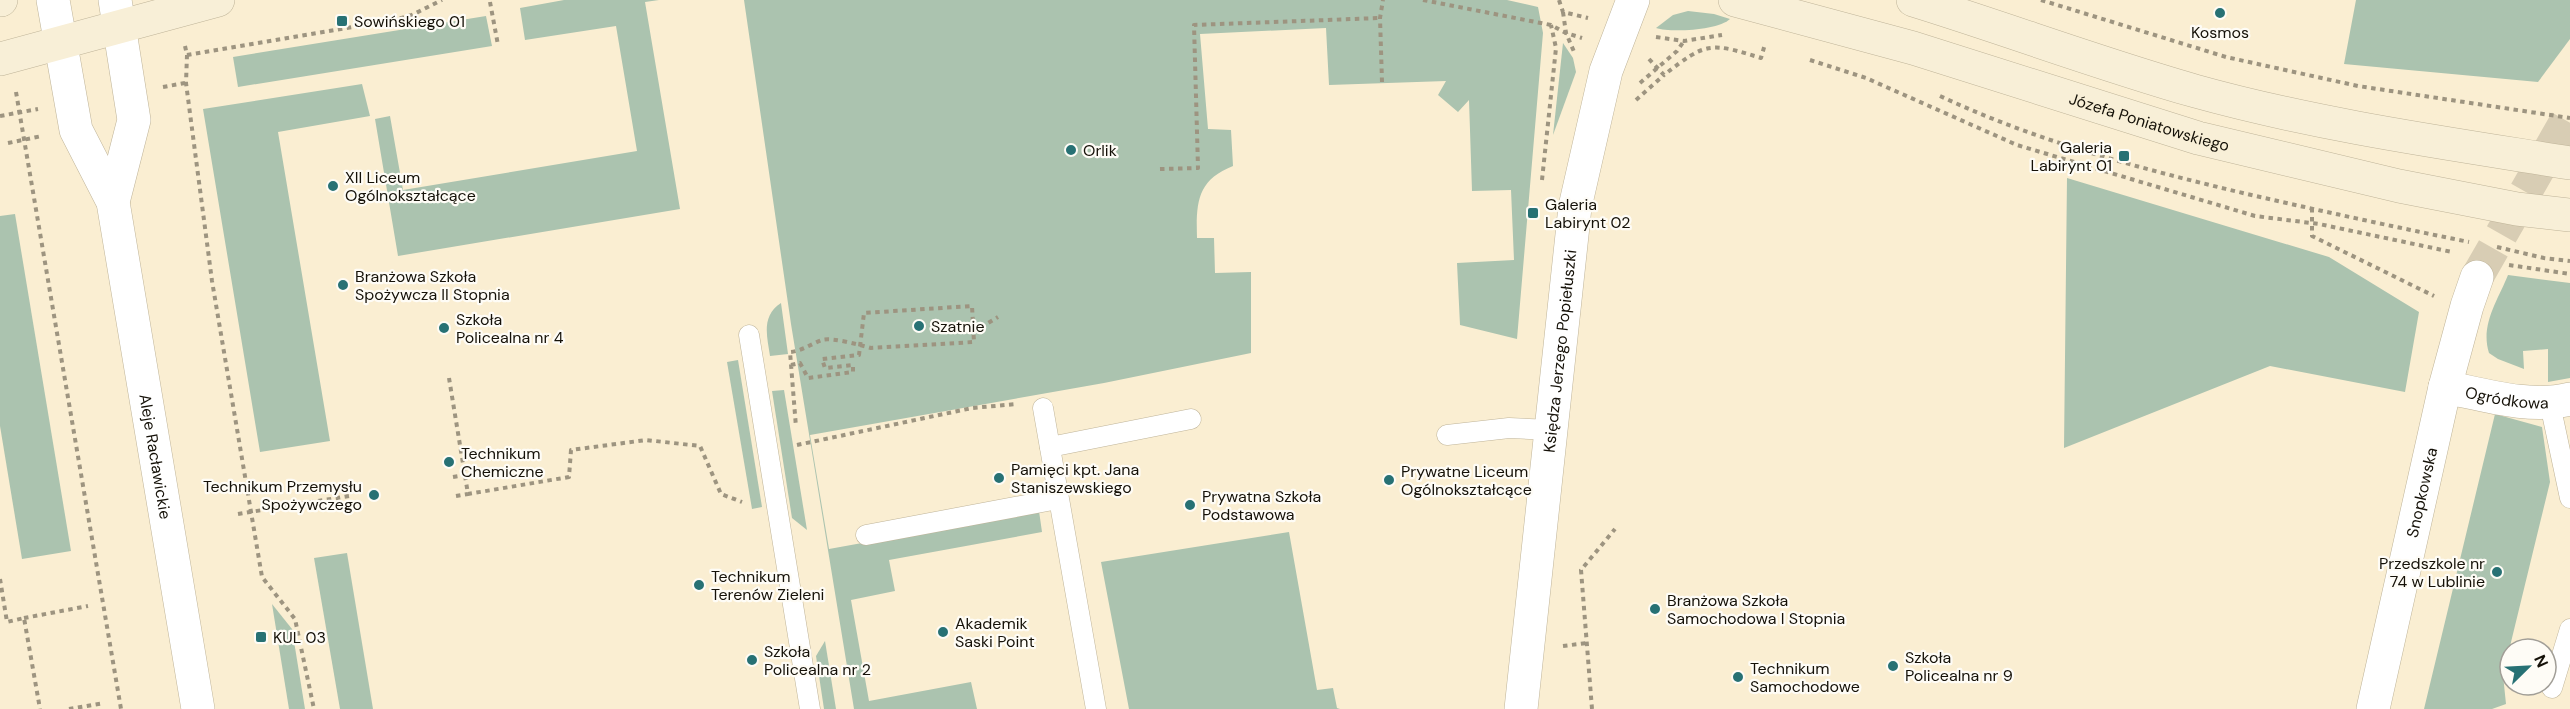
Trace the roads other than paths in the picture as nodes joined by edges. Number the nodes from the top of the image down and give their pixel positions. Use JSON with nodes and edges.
{"nodes":[{"id":1,"x":53,"y":0,"type":"edge"},
{"id":2,"x":218,"y":0,"type":"edge"},
{"id":3,"x":1633,"y":0,"type":"edge"},
{"id":4,"x":1735,"y":0,"type":"edge"},
{"id":5,"x":1913,"y":0,"type":"edge"},
{"id":6,"x":117,"y":13,"type":"edge"},
{"id":7,"x":61,"y":42,"type":"junction"},
{"id":8,"x":7,"y":72,"type":"edge"},
{"id":9,"x":2570,"y":163,"type":"edge"},
{"id":10,"x":113,"y":202,"type":"junction"},
{"id":11,"x":2570,"y":214,"type":"edge"},
{"id":12,"x":2490,"y":270,"type":"tunnel mouth"},
{"id":13,"x":748,"y":335,"type":"dead end"},
{"id":14,"x":2445,"y":387,"type":"junction"},
{"id":15,"x":2560,"y":402,"type":"edge"},
{"id":16,"x":1043,"y":408,"type":"road end"},
{"id":17,"x":1191,"y":419,"type":"dead end"},
{"id":18,"x":1551,"y":430,"type":"junction"},
{"id":19,"x":1447,"y":435,"type":"dead end"},
{"id":20,"x":1050,"y":447,"type":"junction"},
{"id":21,"x":2570,"y":498,"type":"edge"},
{"id":22,"x":1058,"y":499,"type":"junction"},
{"id":23,"x":866,"y":535,"type":"dead end"},
{"id":24,"x":2570,"y":629,"type":"edge"},
{"id":25,"x":2558,"y":668,"type":"edge"},
{"id":26,"x":198,"y":709,"type":"edge"},
{"id":27,"x":810,"y":709,"type":"edge"},
{"id":28,"x":1096,"y":709,"type":"edge"},
{"id":29,"x":1521,"y":709,"type":"edge"},
{"id":30,"x":2373,"y":709,"type":"edge"}],
"edges":[{"from":1,"to":7,"type":"street","name":"Aleje Racławickie"},
{"from":2,"to":6,"type":"main road"},
{"from":3,"to":18,"type":"street","name":"Księdza Jerzego Popiełuszki"},
{"from":4,"to":11,"type":"main road","name":"Józefa Poniatowskiego"},
{"from":5,"to":9,"type":"main road"},
{"from":6,"to":7,"type":"main road"},
{"from":6,"to":10,"type":"street","name":"Aleje Racławickie"},
{"from":7,"to":8,"type":"main road"},
{"from":7,"to":10,"type":"street","name":"Aleje Racławickie"},
{"from":10,"to":26,"type":"street","name":"Aleje Racławickie"},
{"from":12,"to":14,"type":"street","name":"Snopkowska"},
{"from":13,"to":27,"type":"lane"},
{"from":14,"to":15,"type":"street","name":"Ogródkowa"},
{"from":14,"to":30,"type":"street","name":"Snopkowska"},
{"from":15,"to":21,"type":"lane"},
{"from":16,"to":20,"type":"lane"},
{"from":17,"to":20,"type":"lane"},
{"from":18,"to":19,"type":"lane"},
{"from":18,"to":29,"type":"street","name":"Księdza Jerzego Popiełuszki"},
{"from":20,"to":22,"type":"lane"},
{"from":22,"to":23,"type":"lane"},
{"from":22,"to":28,"type":"lane"},
{"from":24,"to":25,"type":"lane"}]}
